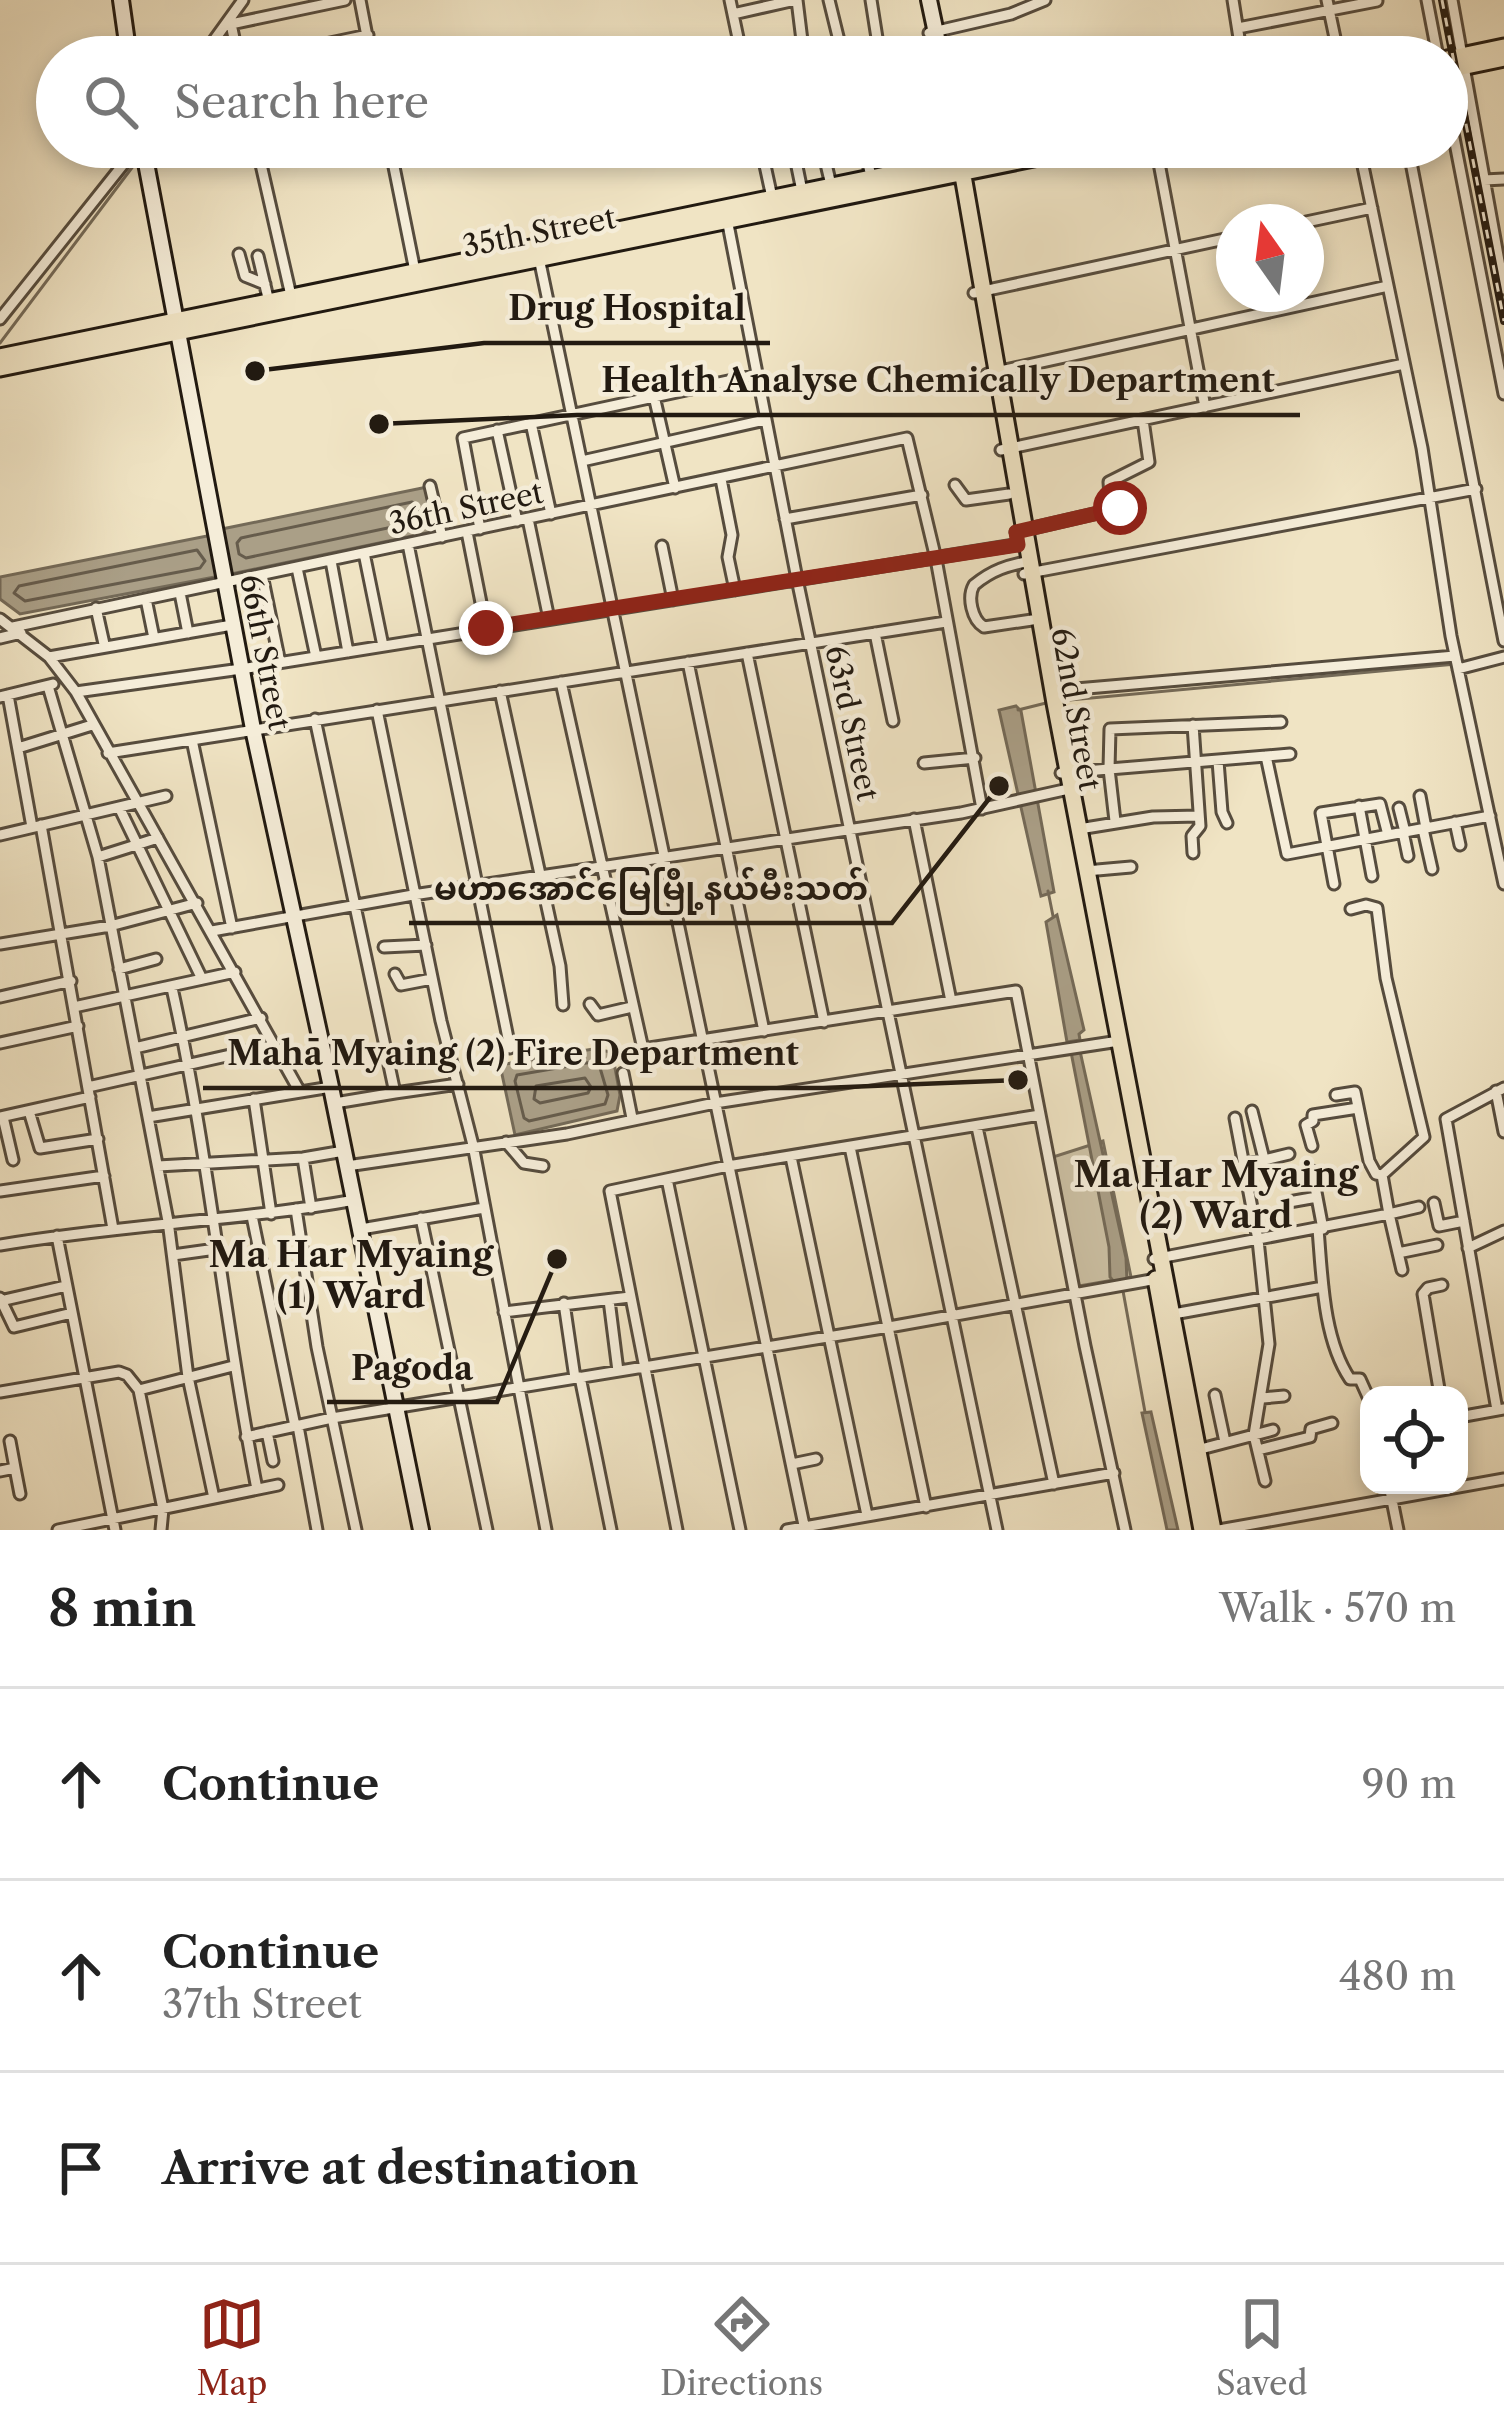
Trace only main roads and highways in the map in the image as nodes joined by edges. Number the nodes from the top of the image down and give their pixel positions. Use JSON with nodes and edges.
{"nodes":[{"id":1,"x":1504,"y":47,"type":"edge"},
{"id":2,"x":1468,"y":57,"type":"edge"},
{"id":3,"x":1504,"y":58,"type":"edge"},
{"id":4,"x":1468,"y":60,"type":"edge"},
{"id":5,"x":935,"y":168,"type":"edge"},
{"id":6,"x":958,"y":168,"type":"edge"},
{"id":7,"x":897,"y":180,"type":"junction"},
{"id":8,"x":774,"y":205,"type":"junction"},
{"id":9,"x":293,"y":304,"type":"junction"},
{"id":10,"x":179,"y":327,"type":"junction"},
{"id":11,"x":66,"y":350,"type":"junction"},
{"id":12,"x":0,"y":357,"type":"edge"},
{"id":13,"x":0,"y":368,"type":"edge"},
{"id":14,"x":1006,"y":449,"type":"junction"},
{"id":15,"x":1021,"y":537,"type":"junction"},
{"id":16,"x":1027,"y":567,"type":"junction"},
{"id":17,"x":1051,"y":699,"type":"junction"},
{"id":18,"x":1064,"y":779,"type":"junction"},
{"id":19,"x":1115,"y":1041,"type":"junction"},
{"id":20,"x":1168,"y":1314,"type":"junction"},
{"id":21,"x":1202,"y":1530,"type":"edge"},
{"id":22,"x":1216,"y":1530,"type":"edge"}],
"edges":[{"from":1,"to":2,"type":"main road"},
{"from":3,"to":4,"type":"main road"},
{"from":5,"to":7,"type":"main road","name":"35th Street"},
{"from":6,"to":14,"type":"main road","name":"62nd Street"},
{"from":7,"to":8,"type":"main road","name":"35th Street"},
{"from":7,"to":8,"type":"main road","name":"35th Street"},
{"from":8,"to":9,"type":"main road","name":"35th Street"},
{"from":9,"to":10,"type":"main road","name":"35th Street"},
{"from":9,"to":10,"type":"main road","name":"35th Street"},
{"from":10,"to":11,"type":"main road","name":"35th Street"},
{"from":11,"to":12,"type":"main road","name":"35th Street"},
{"from":11,"to":13,"type":"main road","name":"35th Street"},
{"from":14,"to":15,"type":"main road","name":"62nd Street"},
{"from":14,"to":15,"type":"main road","name":"62nd Street"},
{"from":15,"to":16,"type":"main road","name":"62nd Street"},
{"from":16,"to":17,"type":"main road","name":"62nd Street"},
{"from":16,"to":17,"type":"main road","name":"62nd Street"},
{"from":17,"to":18,"type":"main road","name":"62nd Street"},
{"from":18,"to":19,"type":"main road","name":"62nd Street"},
{"from":18,"to":19,"type":"main road","name":"62nd Street"},
{"from":19,"to":20,"type":"main road","name":"62nd Street"},
{"from":20,"to":21,"type":"main road"},
{"from":20,"to":22,"type":"main road"}]}
